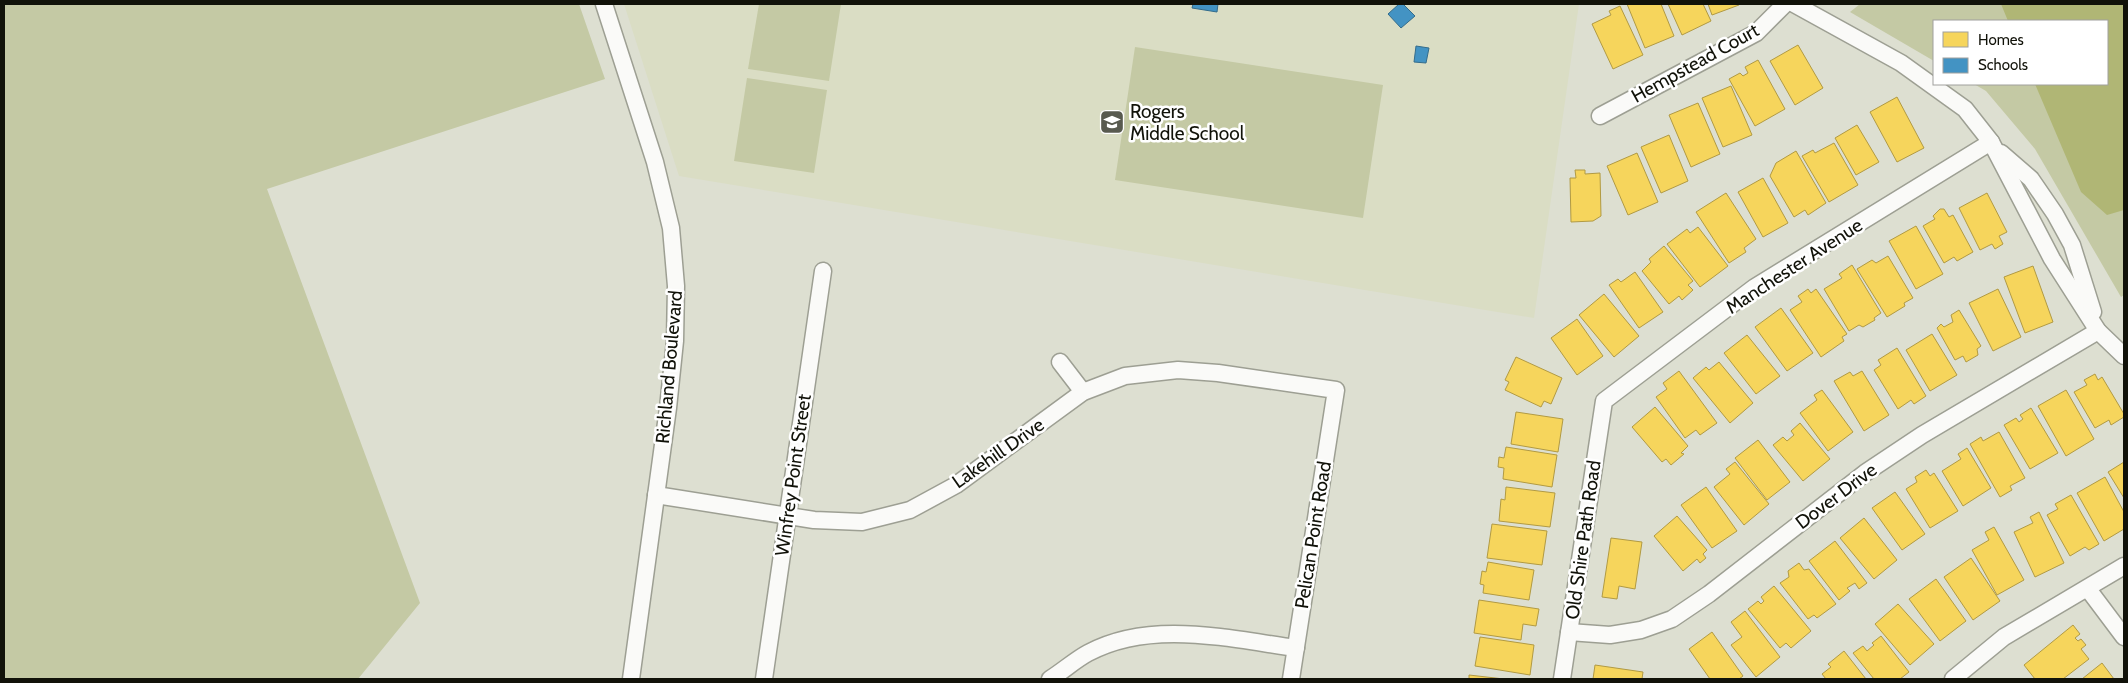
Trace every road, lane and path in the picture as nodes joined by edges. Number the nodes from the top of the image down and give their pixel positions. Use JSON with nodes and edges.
{"nodes":[{"id":1,"x":604,"y":4,"type":"edge"},
{"id":2,"x":1785,"y":4,"type":"edge"},
{"id":3,"x":1794,"y":4,"type":"edge"},
{"id":4,"x":1600,"y":116,"type":"dead end"},
{"id":5,"x":1992,"y":144,"type":"junction"},
{"id":6,"x":823,"y":271,"type":"dead end"},
{"id":7,"x":2098,"y":331,"type":"junction"},
{"id":8,"x":2124,"y":356,"type":"edge"},
{"id":9,"x":1060,"y":362,"type":"dead end"},
{"id":10,"x":1336,"y":390,"type":"joint"},
{"id":11,"x":1083,"y":392,"type":"junction"},
{"id":12,"x":1604,"y":401,"type":"joint"},
{"id":13,"x":656,"y":495,"type":"junction"},
{"id":14,"x":787,"y":516,"type":"junction"},
{"id":15,"x":2124,"y":566,"type":"edge"},
{"id":16,"x":2088,"y":589,"type":"junction"},
{"id":17,"x":1570,"y":632,"type":"junction"},
{"id":18,"x":2124,"y":637,"type":"edge"},
{"id":19,"x":1296,"y":648,"type":"junction"},
{"id":20,"x":630,"y":679,"type":"edge"},
{"id":21,"x":764,"y":679,"type":"edge"},
{"id":22,"x":1050,"y":679,"type":"edge"},
{"id":23,"x":1291,"y":679,"type":"edge"},
{"id":24,"x":1562,"y":679,"type":"edge"},
{"id":25,"x":1953,"y":679,"type":"edge"}],
"edges":[{"from":1,"to":13,"type":"street","name":"Richland Boulevard"},
{"from":2,"to":4,"type":"street","name":"Hempstead Court"},
{"from":3,"to":5,"type":"street"},
{"from":5,"to":7,"type":"street"},
{"from":5,"to":7,"type":"street"},
{"from":5,"to":12,"type":"street","name":"Manchester Avenue"},
{"from":6,"to":14,"type":"street","name":"Winfrey Point Street"},
{"from":7,"to":8,"type":"street"},
{"from":7,"to":17,"type":"street","name":"Dover Drive"},
{"from":9,"to":11,"type":"street"},
{"from":10,"to":11,"type":"street","name":"Lakehill Drive"},
{"from":10,"to":19,"type":"street","name":"Pelican Point Road"},
{"from":11,"to":14,"type":"street","name":"Lakehill Drive"},
{"from":12,"to":17,"type":"street","name":"Old Shire Path Road"},
{"from":13,"to":14,"type":"street","name":"Lakehill Drive"},
{"from":13,"to":20,"type":"street","name":"Richland Boulevard"},
{"from":14,"to":21,"type":"street","name":"Winfrey Point Street"},
{"from":15,"to":16,"type":"street"},
{"from":16,"to":18,"type":"street"},
{"from":16,"to":25,"type":"street"},
{"from":17,"to":24,"type":"street","name":"Old Shire Path Road"},
{"from":19,"to":22,"type":"street"},
{"from":19,"to":23,"type":"street","name":"Pelican Point Road"}]}
